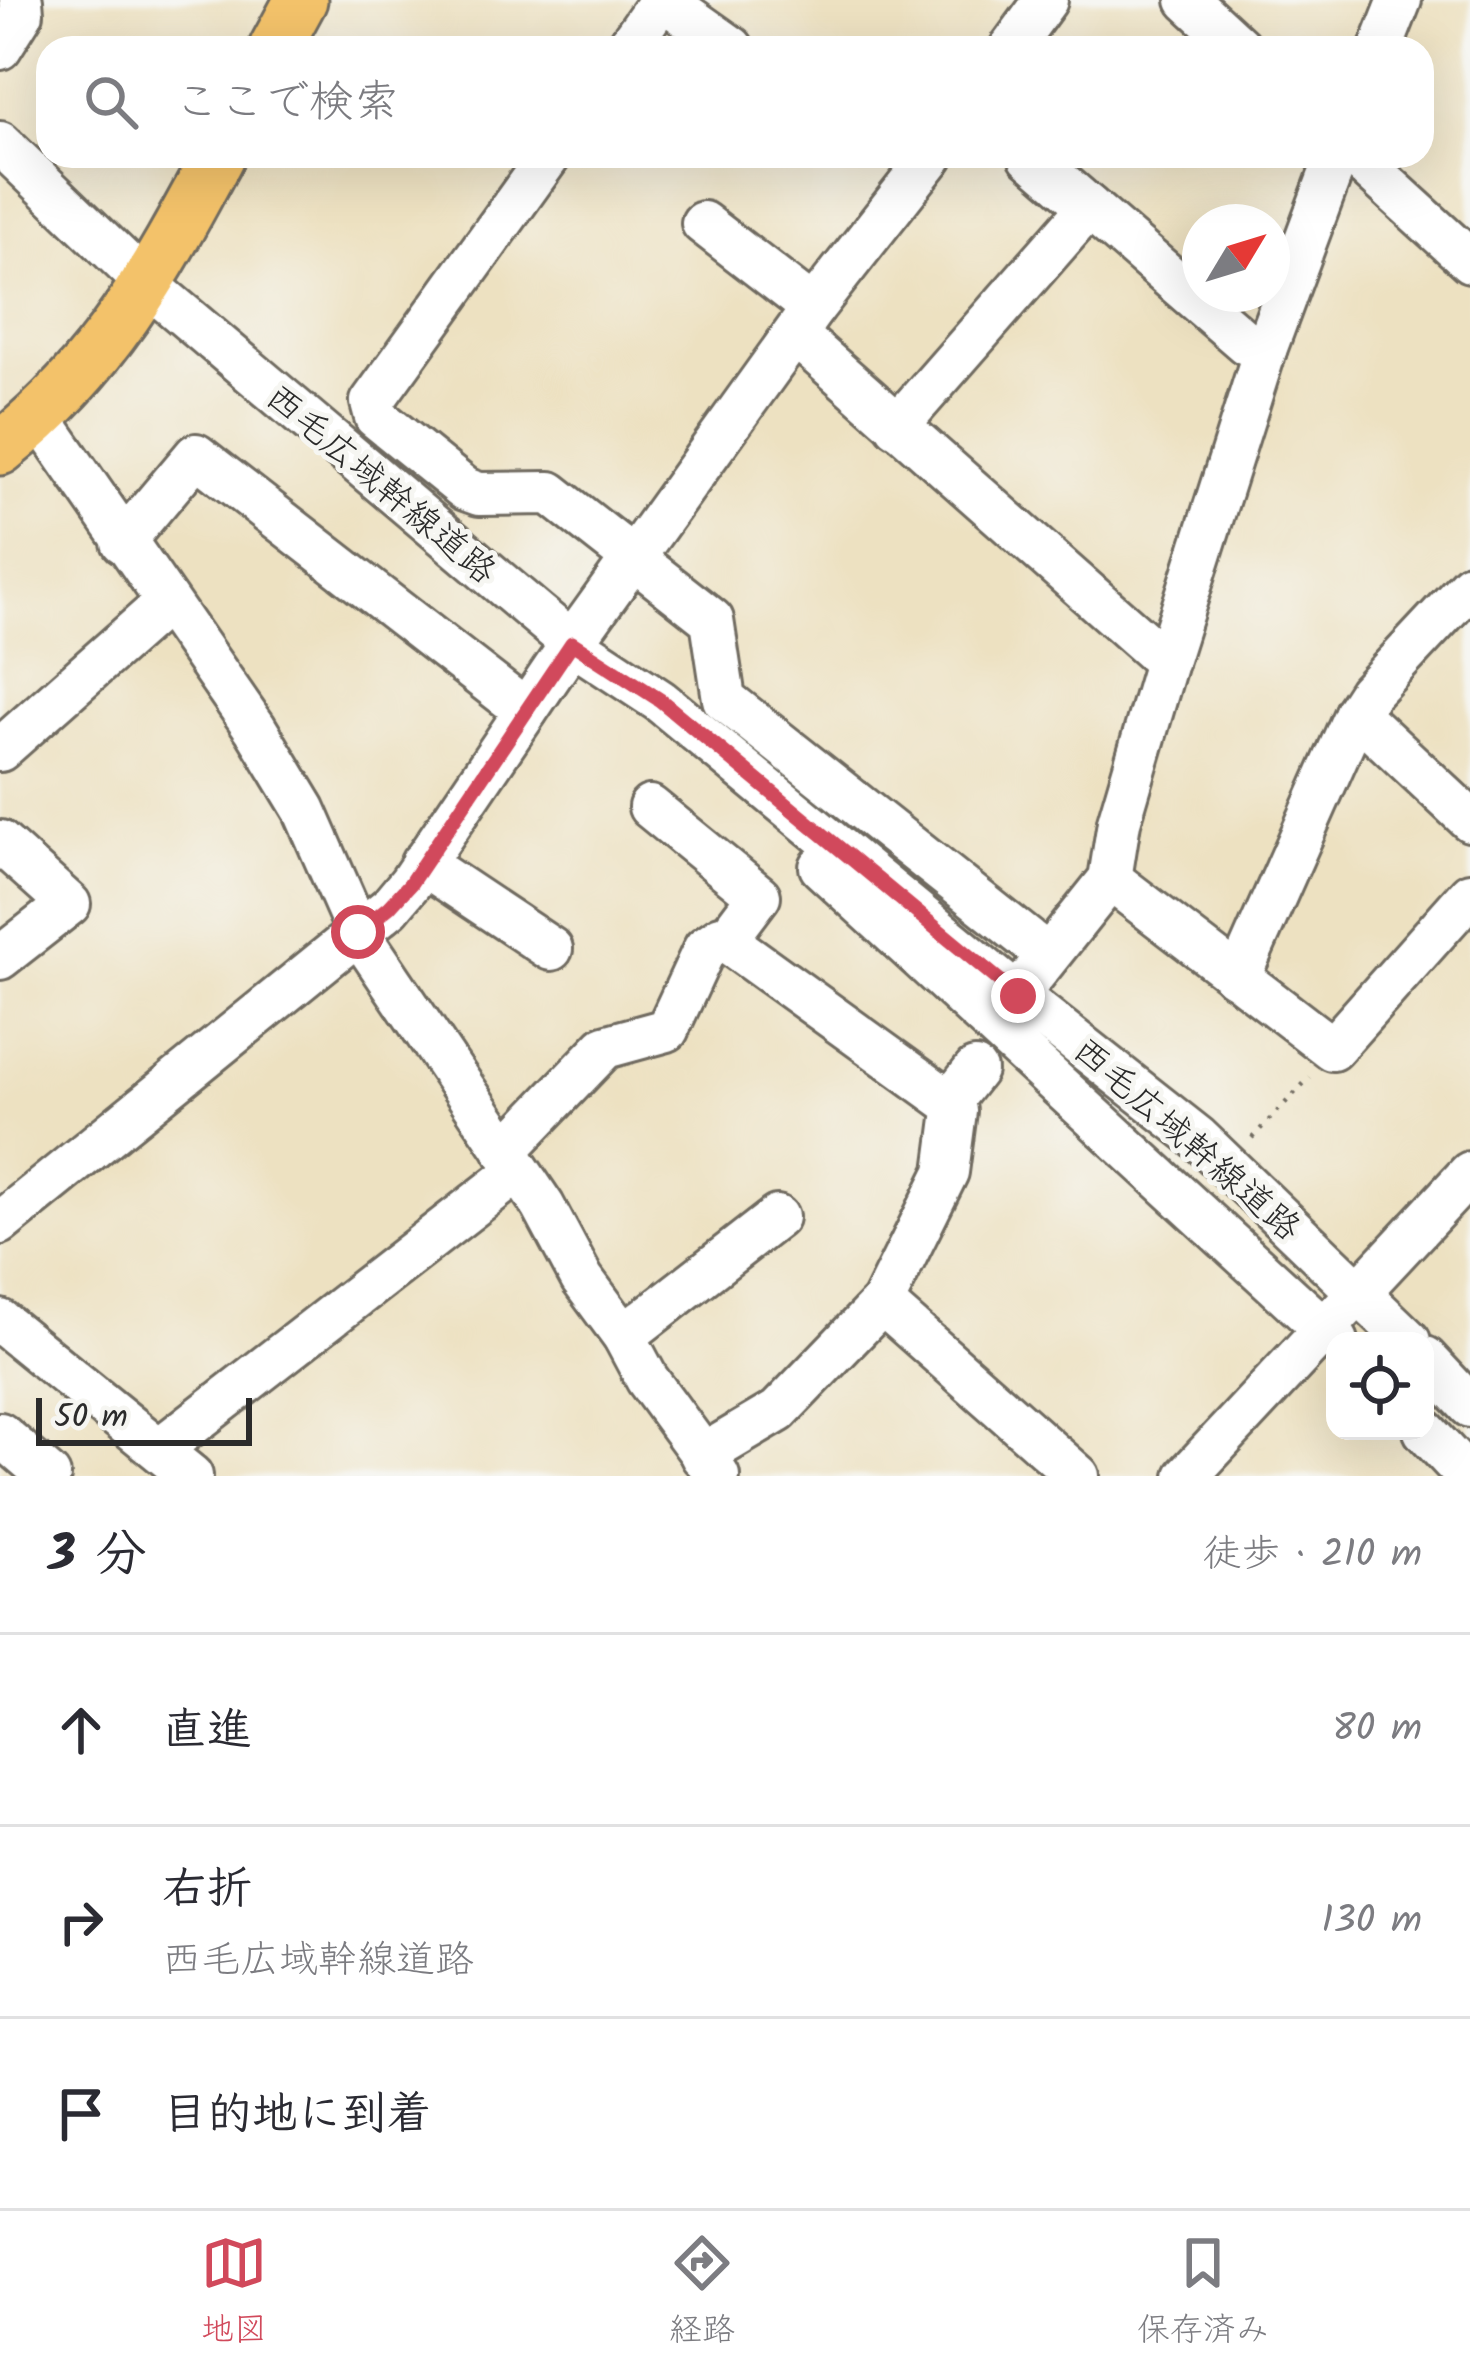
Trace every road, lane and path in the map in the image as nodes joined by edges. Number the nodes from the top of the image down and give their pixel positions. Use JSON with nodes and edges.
{"nodes":[{"id":1,"x":21,"y":0,"type":"edge"},
{"id":2,"x":301,"y":0,"type":"edge"},
{"id":3,"x":663,"y":0,"type":"edge"},
{"id":4,"x":1046,"y":0,"type":"edge"},
{"id":5,"x":1188,"y":0,"type":"edge"},
{"id":6,"x":1400,"y":0,"type":"edge"},
{"id":7,"x":282,"y":36,"type":"edge"},
{"id":8,"x":636,"y":36,"type":"edge"},
{"id":9,"x":715,"y":36,"type":"edge"},
{"id":10,"x":1020,"y":36,"type":"edge"},
{"id":11,"x":1227,"y":36,"type":"edge"},
{"id":12,"x":1386,"y":36,"type":"edge"},
{"id":13,"x":0,"y":48,"type":"edge"},
{"id":14,"x":0,"y":143,"type":"edge"},
{"id":15,"x":211,"y":168,"type":"edge"},
{"id":16,"x":540,"y":168,"type":"edge"},
{"id":17,"x":907,"y":168,"type":"edge"},
{"id":18,"x":1044,"y":168,"type":"edge"},
{"id":19,"x":1333,"y":168,"type":"edge"},
{"id":20,"x":1368,"y":168,"type":"edge"},
{"id":21,"x":1089,"y":207,"type":"junction"},
{"id":22,"x":704,"y":223,"type":"dead end"},
{"id":23,"x":1470,"y":261,"type":"edge"},
{"id":24,"x":148,"y":285,"type":"junction"},
{"id":25,"x":805,"y":321,"type":"junction"},
{"id":26,"x":1265,"y":350,"type":"junction"},
{"id":27,"x":40,"y":418,"type":"junction"},
{"id":28,"x":897,"y":426,"type":"junction"},
{"id":29,"x":0,"y":449,"type":"edge"},
{"id":30,"x":123,"y":542,"type":"junction"},
{"id":31,"x":635,"y":556,"type":"junction"},
{"id":32,"x":1470,"y":585,"type":"edge"},
{"id":33,"x":166,"y":603,"type":"junction"},
{"id":34,"x":572,"y":643,"type":"junction"},
{"id":35,"x":1166,"y":662,"type":"junction"},
{"id":36,"x":526,"y":711,"type":"junction"},
{"id":37,"x":1356,"y":713,"type":"junction"},
{"id":38,"x":0,"y":750,"type":"edge"},
{"id":39,"x":650,"y":807,"type":"dead end"},
{"id":40,"x":1470,"y":820,"type":"edge"},
{"id":41,"x":0,"y":842,"type":"edge"},
{"id":42,"x":422,"y":862,"type":"junction"},
{"id":43,"x":1110,"y":879,"type":"junction"},
{"id":44,"x":1470,"y":894,"type":"edge"},
{"id":45,"x":358,"y":932,"type":"junction"},
{"id":46,"x":726,"y":940,"type":"junction"},
{"id":47,"x":551,"y":949,"type":"dead end"},
{"id":48,"x":1047,"y":955,"type":"junction"},
{"id":49,"x":0,"y":958,"type":"edge"},
{"id":50,"x":1234,"y":975,"type":"junction"},
{"id":51,"x":1007,"y":1013,"type":"junction"},
{"id":52,"x":1332,"y":1049,"type":"junction"},
{"id":53,"x":1246,"y":1145,"type":"dead end"},
{"id":54,"x":512,"y":1161,"type":"junction"},
{"id":55,"x":1470,"y":1174,"type":"edge"},
{"id":56,"x":6,"y":1205,"type":"edge"},
{"id":57,"x":776,"y":1217,"type":"dead end"},
{"id":58,"x":1361,"y":1292,"type":"junction"},
{"id":59,"x":882,"y":1303,"type":"junction"},
{"id":60,"x":0,"y":1321,"type":"edge"},
{"id":61,"x":1328,"y":1332,"type":"edge"},
{"id":62,"x":1333,"y":1332,"type":"edge"},
{"id":63,"x":1400,"y":1332,"type":"edge"},
{"id":64,"x":624,"y":1336,"type":"junction"},
{"id":65,"x":1326,"y":1340,"type":"edge"},
{"id":66,"x":1434,"y":1368,"type":"edge"},
{"id":67,"x":1470,"y":1406,"type":"edge"},
{"id":68,"x":0,"y":1434,"type":"edge"},
{"id":69,"x":1433,"y":1440,"type":"edge"},
{"id":70,"x":176,"y":1462,"type":"edge"},
{"id":71,"x":710,"y":1466,"type":"edge"},
{"id":72,"x":49,"y":1476,"type":"edge"},
{"id":73,"x":1078,"y":1476,"type":"edge"},
{"id":74,"x":1187,"y":1476,"type":"edge"},
{"id":75,"x":1467,"y":1476,"type":"edge"}],
"edges":[{"from":1,"to":13,"type":"street"},
{"from":2,"to":7,"type":"main road"},
{"from":3,"to":8,"type":"street"},
{"from":3,"to":9,"type":"street"},
{"from":4,"to":10,"type":"street"},
{"from":5,"to":11,"type":"street"},
{"from":6,"to":12,"type":"street"},
{"from":14,"to":24,"type":"street","name":"西毛広域幹線道路"},
{"from":15,"to":24,"type":"main road"},
{"from":16,"to":31,"type":"street"},
{"from":17,"to":25,"type":"street"},
{"from":18,"to":21,"type":"street"},
{"from":19,"to":26,"type":"street"},
{"from":20,"to":23,"type":"street"},
{"from":21,"to":26,"type":"street"},
{"from":21,"to":28,"type":"street"},
{"from":22,"to":25,"type":"street"},
{"from":24,"to":27,"type":"main road"},
{"from":24,"to":34,"type":"street","name":"西毛広域幹線道路"},
{"from":25,"to":28,"type":"street"},
{"from":25,"to":31,"type":"street"},
{"from":26,"to":35,"type":"street"},
{"from":27,"to":29,"type":"main road"},
{"from":27,"to":30,"type":"street"},
{"from":28,"to":35,"type":"street"},
{"from":30,"to":33,"type":"street"},
{"from":30,"to":36,"type":"street"},
{"from":31,"to":34,"type":"street"},
{"from":31,"to":48,"type":"street"},
{"from":32,"to":37,"type":"street"},
{"from":33,"to":38,"type":"street"},
{"from":33,"to":45,"type":"street"},
{"from":34,"to":36,"type":"street"},
{"from":34,"to":51,"type":"street","name":"西毛広域幹線道路"},
{"from":35,"to":43,"type":"street"},
{"from":36,"to":42,"type":"street"},
{"from":37,"to":40,"type":"street"},
{"from":37,"to":50,"type":"street"},
{"from":39,"to":46,"type":"street"},
{"from":41,"to":49,"type":"street"},
{"from":42,"to":45,"type":"street"},
{"from":42,"to":47,"type":"street"},
{"from":43,"to":48,"type":"street"},
{"from":43,"to":50,"type":"street"},
{"from":44,"to":52,"type":"street"},
{"from":45,"to":54,"type":"street"},
{"from":45,"to":56,"type":"street"},
{"from":46,"to":54,"type":"street"},
{"from":46,"to":59,"type":"street"},
{"from":48,"to":51,"type":"street"},
{"from":50,"to":52,"type":"street"},
{"from":51,"to":58,"type":"street","name":"西毛広域幹線道路"},
{"from":51,"to":61,"type":"street","name":"西毛広域幹線道路"},
{"from":52,"to":53,"type":"path"},
{"from":54,"to":64,"type":"street"},
{"from":54,"to":70,"type":"street"},
{"from":55,"to":58,"type":"street"},
{"from":57,"to":64,"type":"street"},
{"from":58,"to":62,"type":"street"},
{"from":58,"to":63,"type":"street","name":"西毛広域幹線道路"},
{"from":59,"to":71,"type":"street"},
{"from":59,"to":73,"type":"street"},
{"from":60,"to":70,"type":"street"},
{"from":64,"to":71,"type":"street"},
{"from":65,"to":74,"type":"street"},
{"from":66,"to":67,"type":"street"},
{"from":68,"to":72,"type":"street"},
{"from":69,"to":75,"type":"street"}]}
